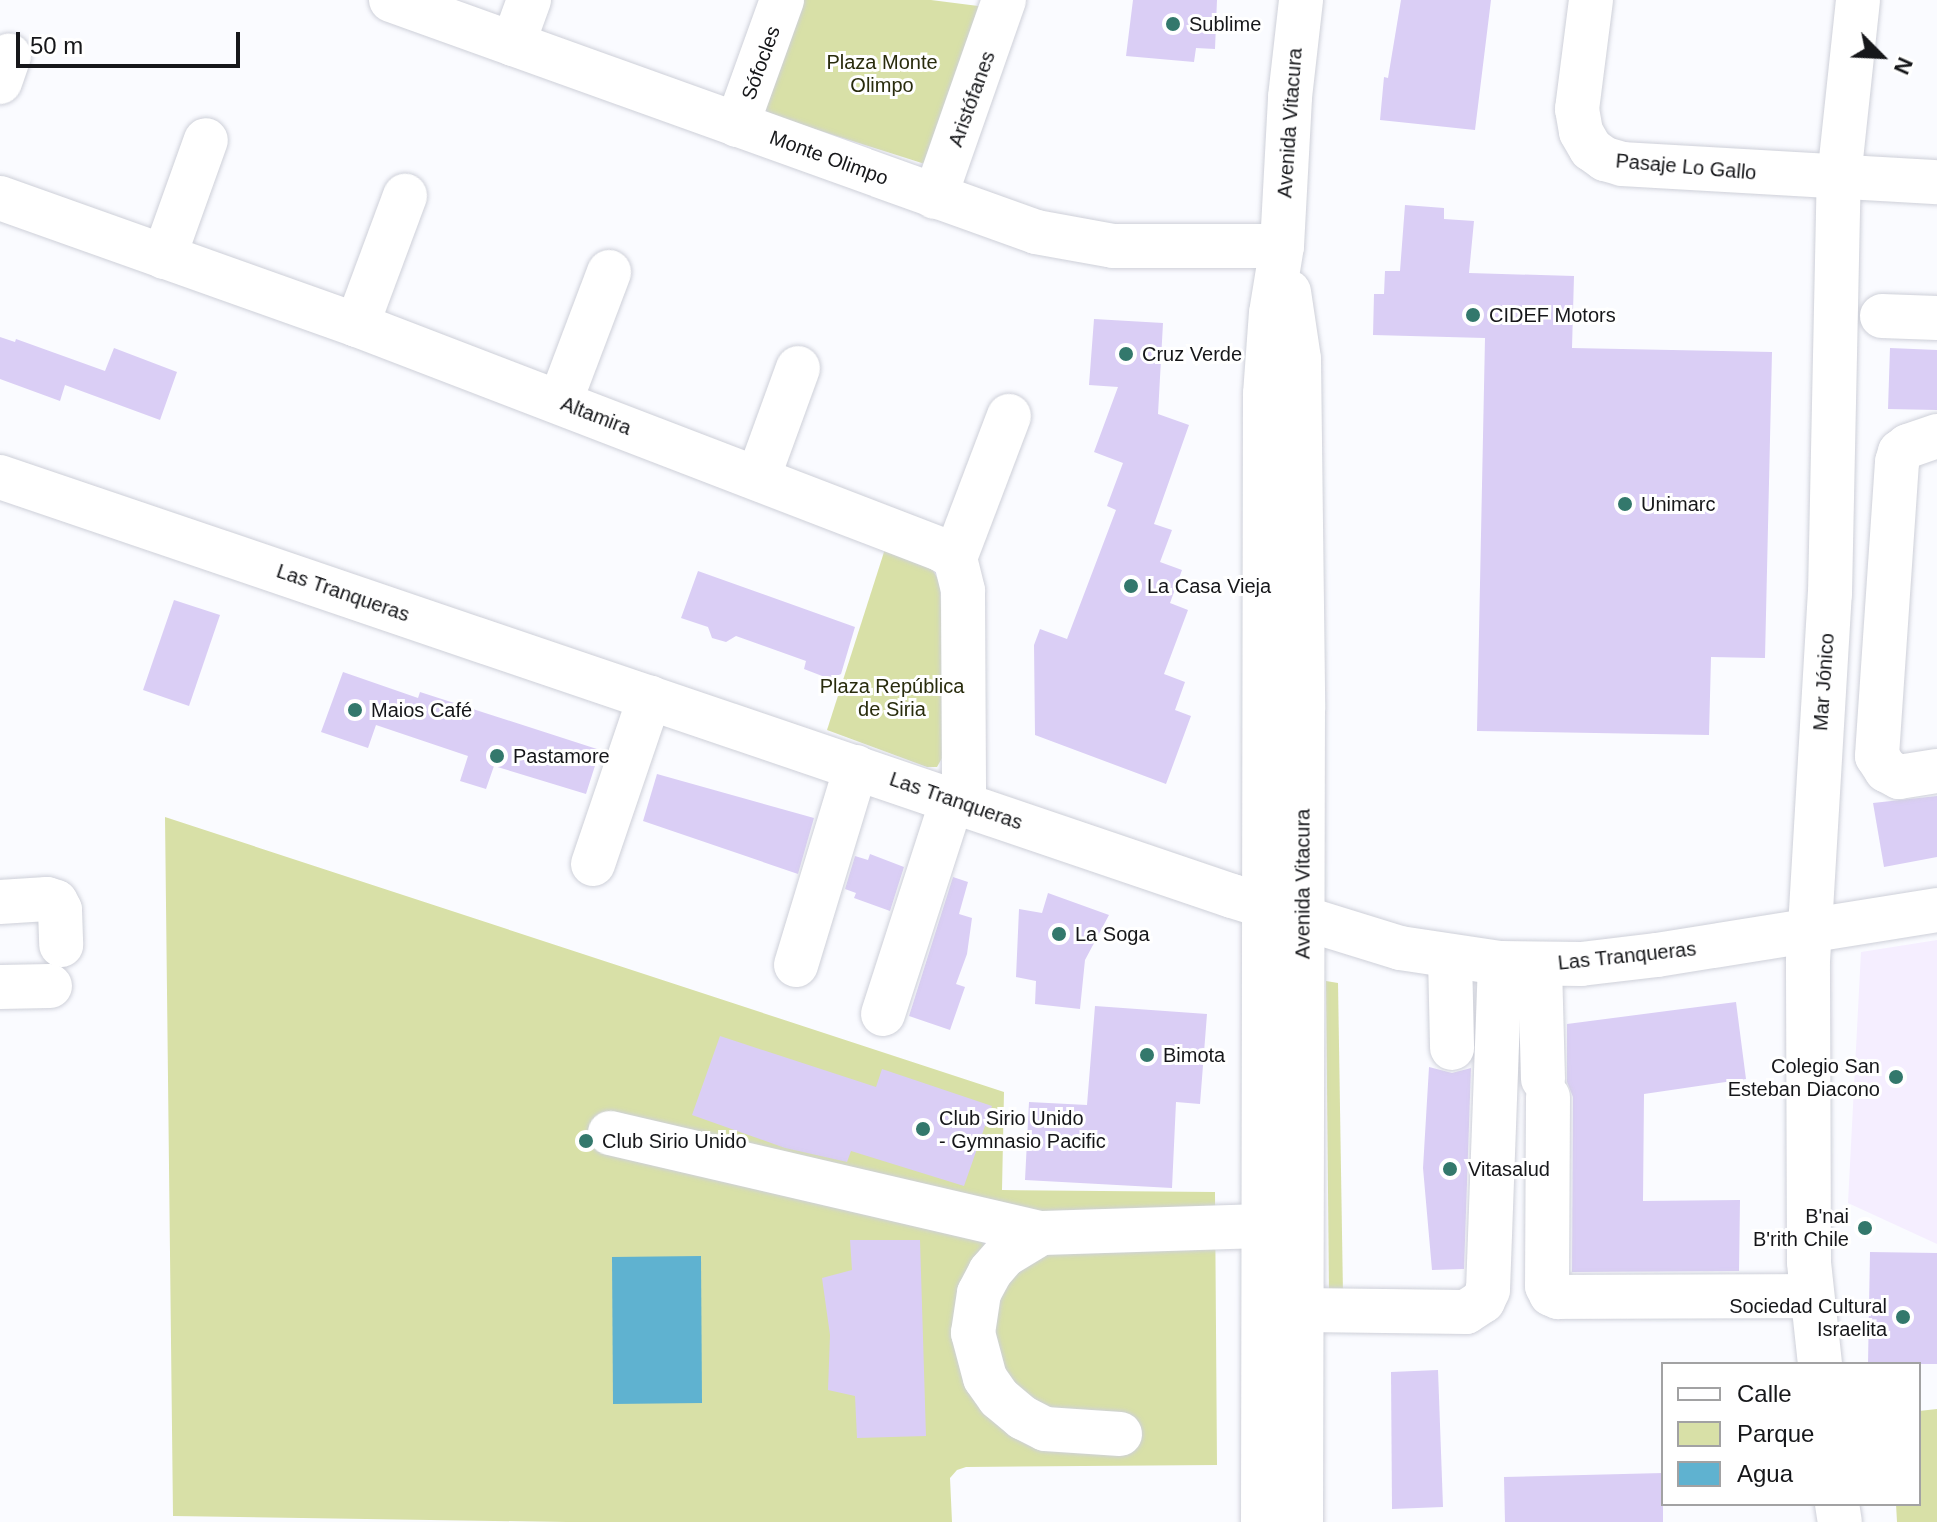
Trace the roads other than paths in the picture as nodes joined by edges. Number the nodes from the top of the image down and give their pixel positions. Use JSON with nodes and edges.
{"nodes":[{"id":1,"x":391,"y":0,"type":"edge"},
{"id":2,"x":529,"y":0,"type":"edge"},
{"id":3,"x":782,"y":0,"type":"edge"},
{"id":4,"x":1004,"y":0,"type":"edge"},
{"id":5,"x":1301,"y":0,"type":"edge"},
{"id":6,"x":1591,"y":0,"type":"edge"},
{"id":7,"x":1858,"y":0,"type":"edge"},
{"id":8,"x":513,"y":44,"type":"junction"},
{"id":9,"x":737,"y":125,"type":"junction"},
{"id":10,"x":206,"y":140,"type":"dead end"},
{"id":11,"x":1839,"y":178,"type":"junction"},
{"id":12,"x":1937,"y":182,"type":"edge"},
{"id":13,"x":405,"y":196,"type":"dead end"},
{"id":14,"x":935,"y":197,"type":"junction"},
{"id":15,"x":0,"y":198,"type":"edge"},
{"id":16,"x":1282,"y":246,"type":"junction"},
{"id":17,"x":164,"y":257,"type":"junction"},
{"id":18,"x":609,"y":272,"type":"dead end"},
{"id":19,"x":1882,"y":316,"type":"dead end"},
{"id":20,"x":1937,"y":318,"type":"edge"},
{"id":21,"x":357,"y":325,"type":"junction"},
{"id":22,"x":798,"y":368,"type":"dead end"},
{"id":23,"x":560,"y":402,"type":"junction"},
{"id":24,"x":1009,"y":416,"type":"dead end"},
{"id":25,"x":1937,"y":436,"type":"edge"},
{"id":26,"x":0,"y":477,"type":"edge"},
{"id":27,"x":758,"y":478,"type":"junction"},
{"id":28,"x":955,"y":558,"type":"junction"},
{"id":29,"x":650,"y":697,"type":"junction"},
{"id":30,"x":1877,"y":756,"type":"junction"},
{"id":31,"x":1819,"y":759,"type":"junction"},
{"id":32,"x":856,"y":767,"type":"junction"},
{"id":33,"x":1937,"y":771,"type":"edge"},
{"id":34,"x":958,"y":802,"type":"junction"},
{"id":35,"x":593,"y":864,"type":"dead end"},
{"id":36,"x":0,"y":902,"type":"edge"},
{"id":37,"x":1937,"y":910,"type":"edge"},
{"id":38,"x":1283,"y":913,"type":"junction"},
{"id":39,"x":1808,"y":932,"type":"junction"},
{"id":40,"x":1450,"y":957,"type":"junction"},
{"id":41,"x":1520,"y":964,"type":"junction"},
{"id":42,"x":796,"y":965,"type":"dead end"},
{"id":43,"x":0,"y":987,"type":"edge"},
{"id":44,"x":883,"y":1014,"type":"dead end"},
{"id":45,"x":1452,"y":1048,"type":"dead end"},
{"id":46,"x":610,"y":1133,"type":"dead end"},
{"id":47,"x":1263,"y":1226,"type":"junction"},
{"id":48,"x":1041,"y":1233,"type":"junction"},
{"id":49,"x":1812,"y":1296,"type":"junction"},
{"id":50,"x":1302,"y":1310,"type":"junction"},
{"id":51,"x":1820,"y":1362,"type":"edge"},
{"id":52,"x":1120,"y":1434,"type":"dead end"},
{"id":53,"x":1266,"y":1519,"type":"edge"}],
"edges":[{"from":1,"to":8,"type":"street","name":"Monte Olimpo"},
{"from":2,"to":8,"type":"street"},
{"from":3,"to":9,"type":"street","name":"Sófocles"},
{"from":4,"to":14,"type":"street","name":"Aristófanes"},
{"from":5,"to":16,"type":"street","name":"Avenida Vitacura"},
{"from":6,"to":11,"type":"street","name":"Pasaje Lo Gallo"},
{"from":7,"to":11,"type":"street","name":"Mar Jónico"},
{"from":8,"to":9,"type":"street","name":"Monte Olimpo"},
{"from":9,"to":14,"type":"street","name":"Monte Olimpo"},
{"from":10,"to":17,"type":"street"},
{"from":11,"to":12,"type":"street","name":"Pasaje Lo Gallo"},
{"from":11,"to":31,"type":"street","name":"Mar Jónico"},
{"from":13,"to":21,"type":"street"},
{"from":14,"to":16,"type":"street","name":"Monte Olimpo"},
{"from":15,"to":17,"type":"street","name":"Altamira"},
{"from":16,"to":38,"type":"street","name":"Avenida Vitacura"},
{"from":17,"to":21,"type":"street","name":"Altamira"},
{"from":18,"to":23,"type":"street"},
{"from":19,"to":20,"type":"street"},
{"from":21,"to":23,"type":"street","name":"Altamira"},
{"from":22,"to":27,"type":"street"},
{"from":23,"to":27,"type":"street","name":"Altamira"},
{"from":24,"to":28,"type":"street"},
{"from":25,"to":30,"type":"street"},
{"from":26,"to":29,"type":"street","name":"Las Tranqueras"},
{"from":27,"to":28,"type":"street","name":"Altamira"},
{"from":28,"to":34,"type":"street"},
{"from":29,"to":32,"type":"street","name":"Las Tranqueras"},
{"from":29,"to":35,"type":"street"},
{"from":30,"to":31,"type":"street"},
{"from":30,"to":33,"type":"street"},
{"from":31,"to":39,"type":"street","name":"Mar Jónico"},
{"from":32,"to":34,"type":"street","name":"Las Tranqueras"},
{"from":32,"to":42,"type":"street"},
{"from":34,"to":38,"type":"street","name":"Las Tranqueras"},
{"from":34,"to":44,"type":"street"},
{"from":36,"to":43,"type":"street"},
{"from":37,"to":39,"type":"street","name":"Las Tranqueras"},
{"from":38,"to":40,"type":"street","name":"Las Tranqueras"},
{"from":38,"to":47,"type":"street","name":"Avenida Vitacura"},
{"from":38,"to":50,"type":"street","name":"Avenida Vitacura"},
{"from":39,"to":41,"type":"street","name":"Las Tranqueras"},
{"from":39,"to":49,"type":"street","name":"Mar Jónico"},
{"from":40,"to":41,"type":"street","name":"Las Tranqueras"},
{"from":40,"to":45,"type":"street"},
{"from":41,"to":49,"type":"street"},
{"from":41,"to":50,"type":"street"},
{"from":46,"to":48,"type":"street"},
{"from":47,"to":48,"type":"street"},
{"from":47,"to":53,"type":"street","name":"Avenida Vitacura"},
{"from":48,"to":52,"type":"street"},
{"from":49,"to":51,"type":"street","name":"Mar Jónico"},
{"from":50,"to":53,"type":"street","name":"Avenida Vitacura"}]}
